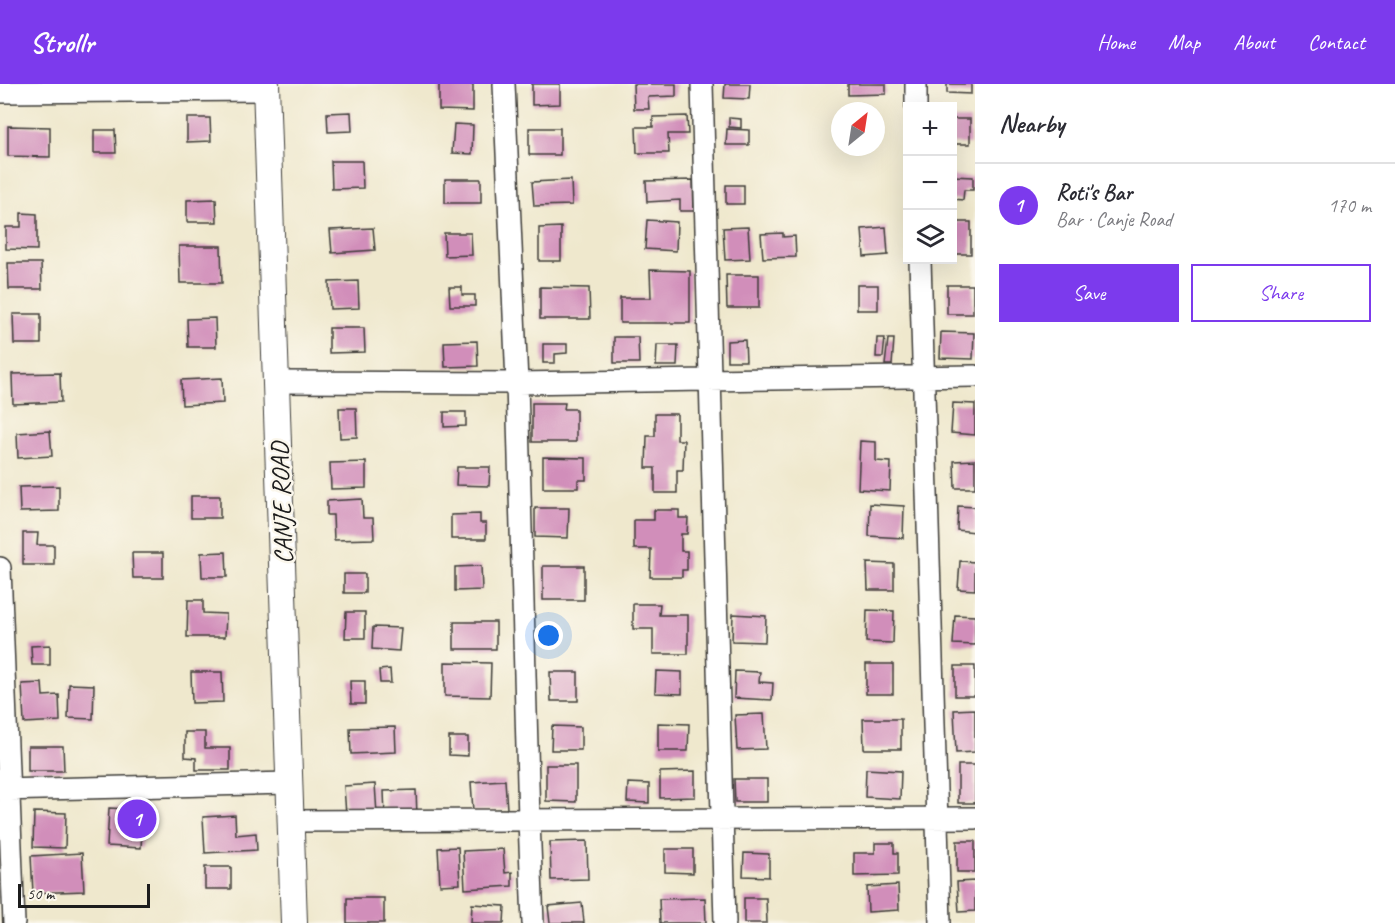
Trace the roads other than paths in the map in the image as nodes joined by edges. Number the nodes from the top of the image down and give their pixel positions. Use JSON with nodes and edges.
{"nodes":[{"id":1,"x":504,"y":84,"type":"edge"},
{"id":2,"x":702,"y":84,"type":"edge"},
{"id":3,"x":916,"y":84,"type":"edge"},
{"id":4,"x":266,"y":87,"type":"edge"},
{"id":5,"x":0,"y":92,"type":"edge"},
{"id":6,"x":916,"y":102,"type":"edge"},
{"id":7,"x":920,"y":264,"type":"edge"},
{"id":8,"x":922,"y":376,"type":"junction"},
{"id":9,"x":975,"y":376,"type":"edge"},
{"id":10,"x":710,"y":379,"type":"junction"},
{"id":11,"x":277,"y":382,"type":"junction"},
{"id":12,"x":517,"y":383,"type":"junction"},
{"id":13,"x":0,"y":568,"type":"edge"},
{"id":14,"x":290,"y":783,"type":"junction"},
{"id":15,"x":4,"y":790,"type":"edge"},
{"id":16,"x":935,"y":818,"type":"junction"},
{"id":17,"x":975,"y":818,"type":"edge"},
{"id":18,"x":722,"y":819,"type":"junction"},
{"id":19,"x":529,"y":820,"type":"junction"},
{"id":20,"x":291,"y":821,"type":"junction"},
{"id":21,"x":14,"y":923,"type":"edge"},
{"id":22,"x":294,"y":923,"type":"edge"},
{"id":23,"x":533,"y":923,"type":"edge"},
{"id":24,"x":724,"y":923,"type":"edge"},
{"id":25,"x":940,"y":923,"type":"edge"}],
"edges":[{"from":1,"to":12,"type":"street"},
{"from":2,"to":10,"type":"street"},
{"from":3,"to":6,"type":"street"},
{"from":4,"to":5,"type":"street"},
{"from":4,"to":11,"type":"street","name":"CANJE ROAD"},
{"from":7,"to":8,"type":"street"},
{"from":8,"to":9,"type":"street"},
{"from":8,"to":10,"type":"street"},
{"from":8,"to":16,"type":"street"},
{"from":10,"to":12,"type":"street"},
{"from":10,"to":18,"type":"street"},
{"from":11,"to":12,"type":"street"},
{"from":11,"to":14,"type":"street","name":"CANJE ROAD"},
{"from":12,"to":19,"type":"street"},
{"from":13,"to":15,"type":"street"},
{"from":14,"to":15,"type":"street"},
{"from":14,"to":20,"type":"street","name":"CANJE ROAD"},
{"from":15,"to":21,"type":"street"},
{"from":16,"to":17,"type":"street"},
{"from":16,"to":18,"type":"street"},
{"from":16,"to":25,"type":"street"},
{"from":18,"to":19,"type":"street"},
{"from":18,"to":24,"type":"street"},
{"from":19,"to":20,"type":"street"},
{"from":19,"to":23,"type":"street"},
{"from":20,"to":22,"type":"street","name":"CANJE ROAD"}]}
